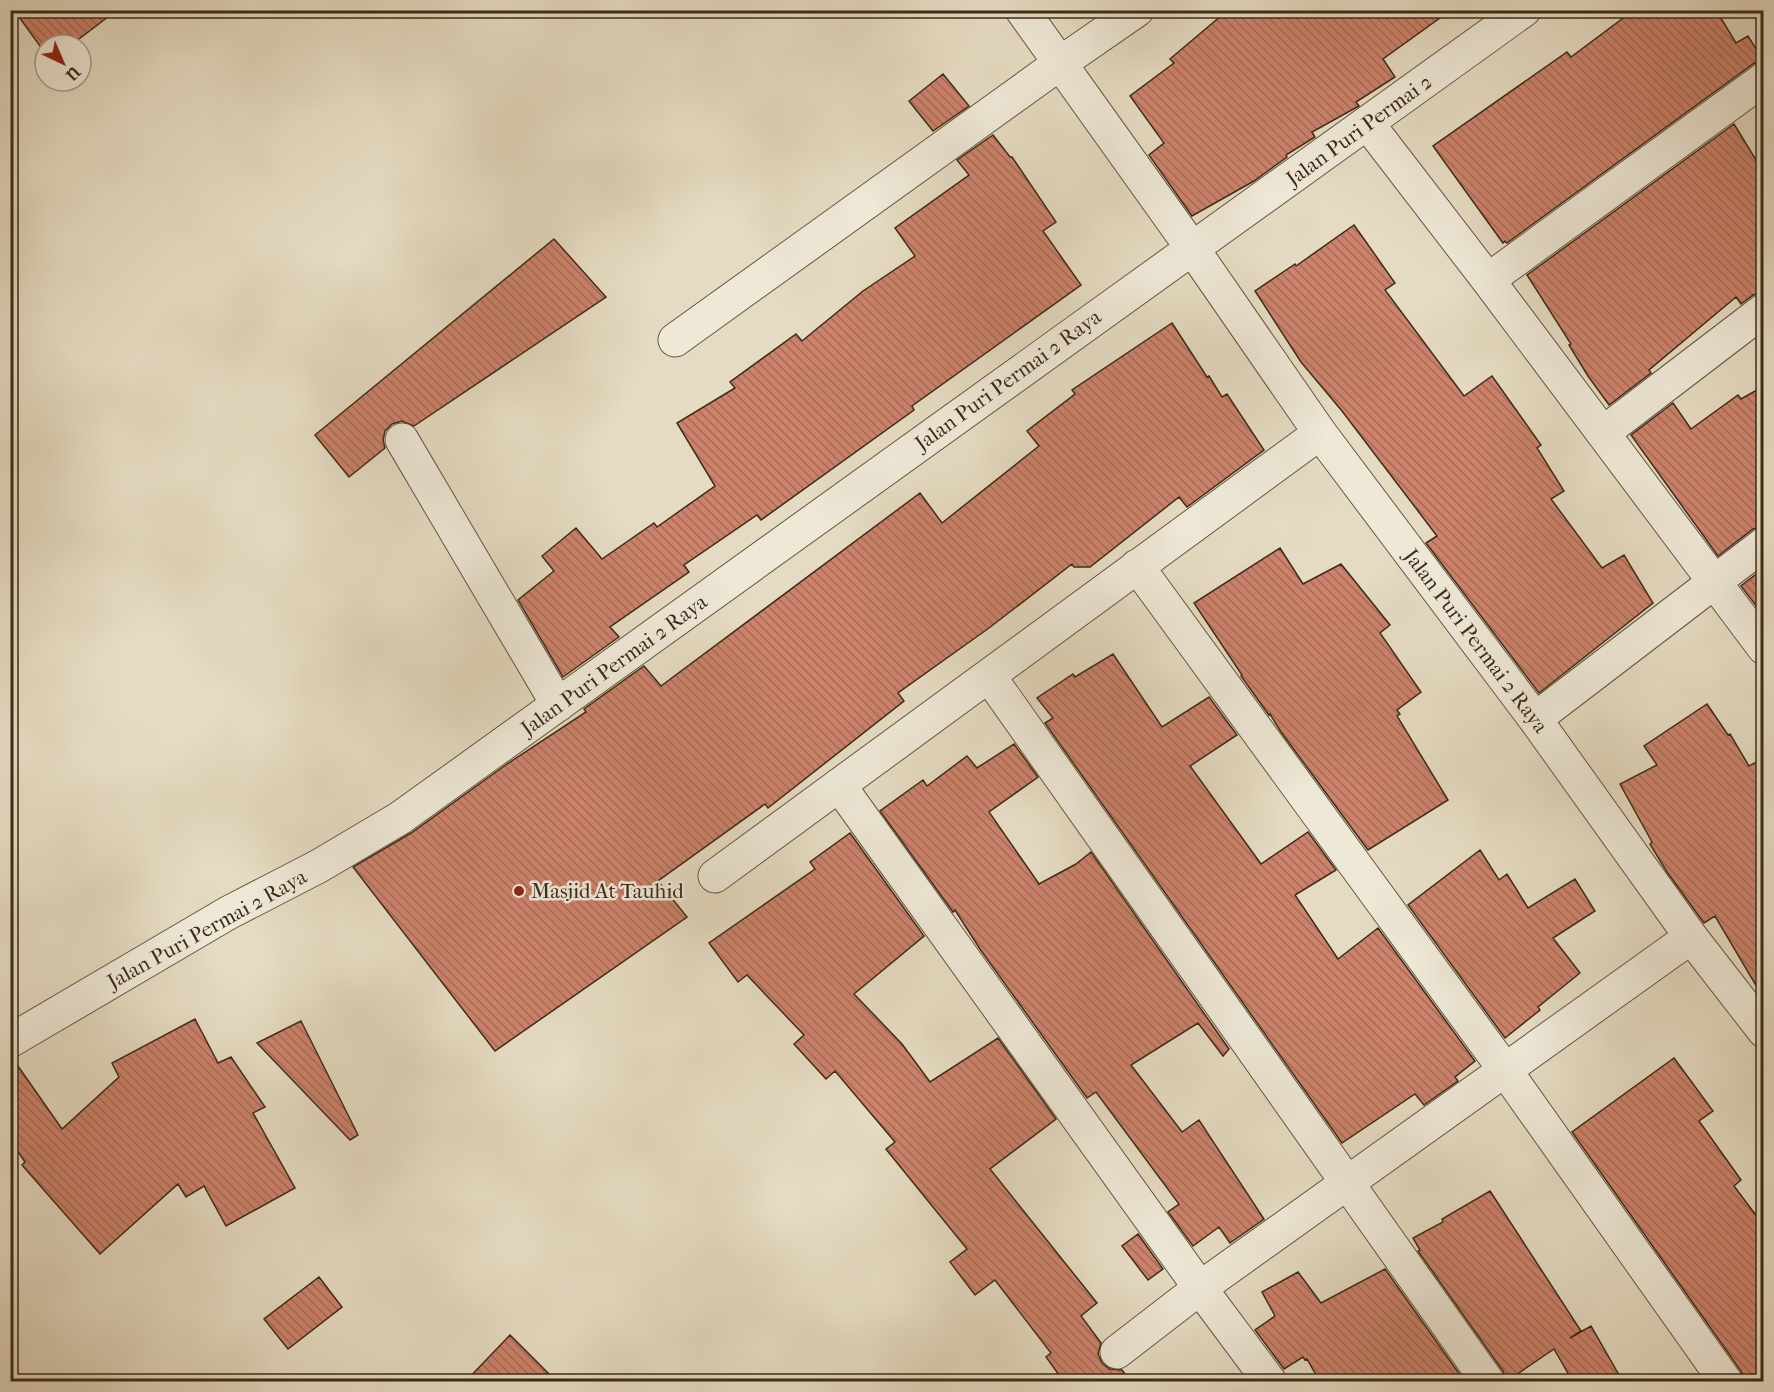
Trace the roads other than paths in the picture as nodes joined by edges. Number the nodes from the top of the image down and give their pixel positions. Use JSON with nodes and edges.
{"nodes":[{"id":1,"x":1022,"y":10,"type":"edge"},
{"id":2,"x":1137,"y":10,"type":"edge"},
{"id":3,"x":1524,"y":10,"type":"edge"},
{"id":4,"x":1059,"y":64,"type":"junction"},
{"id":5,"x":1764,"y":79,"type":"edge"},
{"id":6,"x":1368,"y":124,"type":"junction"},
{"id":7,"x":1192,"y":248,"type":"junction"},
{"id":8,"x":1488,"y":280,"type":"junction"},
{"id":9,"x":1764,"y":310,"type":"edge"},
{"id":10,"x":675,"y":340,"type":"dead end"},
{"id":11,"x":1320,"y":433,"type":"junction"},
{"id":12,"x":1603,"y":433,"type":"junction"},
{"id":13,"x":402,"y":440,"type":"dead end"},
{"id":14,"x":1764,"y":544,"type":"edge"},
{"id":15,"x":1137,"y":566,"type":"junction"},
{"id":16,"x":1714,"y":581,"type":"junction"},
{"id":17,"x":1764,"y":648,"type":"edge"},
{"id":18,"x":989,"y":676,"type":"junction"},
{"id":19,"x":558,"y":705,"type":"junction"},
{"id":20,"x":1535,"y":719,"type":"junction"},
{"id":21,"x":839,"y":785,"type":"junction"},
{"id":22,"x":716,"y":876,"type":"dead end"},
{"id":23,"x":1691,"y":937,"type":"junction"},
{"id":24,"x":1764,"y":1031,"type":"edge"},
{"id":25,"x":10,"y":1041,"type":"edge"},
{"id":26,"x":1505,"y":1070,"type":"junction"},
{"id":27,"x":1346,"y":1184,"type":"junction"},
{"id":28,"x":1200,"y":1288,"type":"junction"},
{"id":29,"x":1117,"y":1352,"type":"dead end"},
{"id":30,"x":1270,"y":1382,"type":"edge"},
{"id":31,"x":1488,"y":1382,"type":"edge"},
{"id":32,"x":1726,"y":1382,"type":"edge"}],
"edges":[{"from":1,"to":4,"type":"street","name":"Jalan Puri Permai 2 Raya"},
{"from":2,"to":4,"type":"street"},
{"from":3,"to":6,"type":"street","name":"Jalan Puri Permai 2"},
{"from":4,"to":7,"type":"street","name":"Jalan Puri Permai 2 Raya"},
{"from":4,"to":10,"type":"street"},
{"from":5,"to":8,"type":"street"},
{"from":6,"to":7,"type":"street","name":"Jalan Puri Permai 2"},
{"from":6,"to":8,"type":"street"},
{"from":7,"to":11,"type":"street","name":"Jalan Puri Permai 2 Raya"},
{"from":7,"to":19,"type":"street","name":"Jalan Puri Permai 2 Raya"},
{"from":8,"to":12,"type":"street"},
{"from":9,"to":12,"type":"street"},
{"from":11,"to":15,"type":"street"},
{"from":11,"to":20,"type":"street","name":"Jalan Puri Permai 2 Raya"},
{"from":12,"to":16,"type":"street"},
{"from":13,"to":19,"type":"street"},
{"from":14,"to":16,"type":"street"},
{"from":15,"to":18,"type":"street"},
{"from":15,"to":26,"type":"street"},
{"from":16,"to":17,"type":"street"},
{"from":16,"to":20,"type":"street"},
{"from":18,"to":21,"type":"street"},
{"from":18,"to":27,"type":"street"},
{"from":19,"to":25,"type":"street","name":"Jalan Puri Permai 2 Raya"},
{"from":20,"to":23,"type":"street","name":"Jalan Puri Permai 2 Raya"},
{"from":21,"to":22,"type":"street"},
{"from":21,"to":28,"type":"street"},
{"from":23,"to":24,"type":"street","name":"Jalan Puri Permai 2 Raya"},
{"from":23,"to":26,"type":"street"},
{"from":26,"to":27,"type":"street"},
{"from":26,"to":32,"type":"street"},
{"from":27,"to":28,"type":"street"},
{"from":27,"to":31,"type":"street"},
{"from":28,"to":29,"type":"street"},
{"from":28,"to":30,"type":"street"}]}
